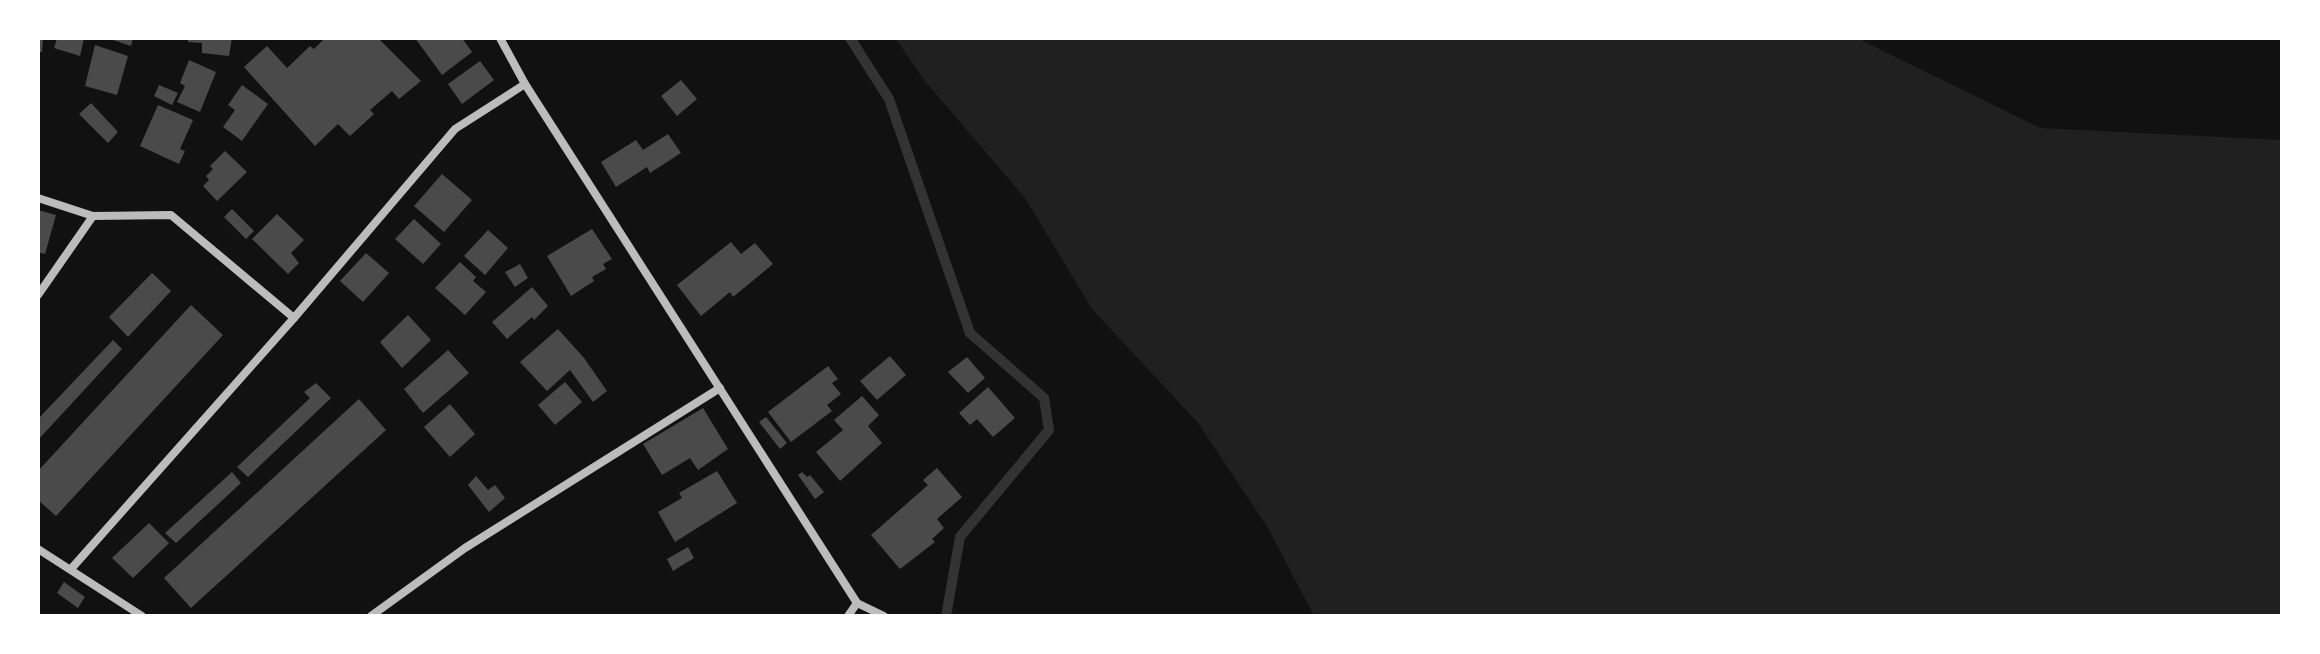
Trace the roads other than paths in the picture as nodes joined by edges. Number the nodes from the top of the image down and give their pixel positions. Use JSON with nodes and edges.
{"nodes":[{"id":1,"x":500,"y":38,"type":"edge"},
{"id":2,"x":525,"y":84,"type":"junction"},
{"id":3,"x":38,"y":198,"type":"edge"},
{"id":4,"x":93,"y":216,"type":"junction"},
{"id":5,"x":38,"y":295,"type":"edge"},
{"id":6,"x":294,"y":318,"type":"junction"},
{"id":7,"x":720,"y":388,"type":"junction"},
{"id":8,"x":38,"y":549,"type":"edge"},
{"id":9,"x":71,"y":569,"type":"junction"},
{"id":10,"x":857,"y":603,"type":"junction"},
{"id":11,"x":142,"y":616,"type":"edge"},
{"id":12,"x":371,"y":616,"type":"edge"},
{"id":13,"x":848,"y":616,"type":"edge"},
{"id":14,"x":884,"y":616,"type":"edge"}],
"edges":[{"from":1,"to":2,"type":"street"},
{"from":2,"to":6,"type":"street"},
{"from":2,"to":7,"type":"street"},
{"from":3,"to":4,"type":"street"},
{"from":4,"to":5,"type":"street"},
{"from":4,"to":6,"type":"street"},
{"from":6,"to":9,"type":"street"},
{"from":7,"to":10,"type":"street"},
{"from":7,"to":12,"type":"street"},
{"from":8,"to":9,"type":"street"},
{"from":9,"to":11,"type":"street"},
{"from":10,"to":13,"type":"street"},
{"from":10,"to":14,"type":"street"}]}
